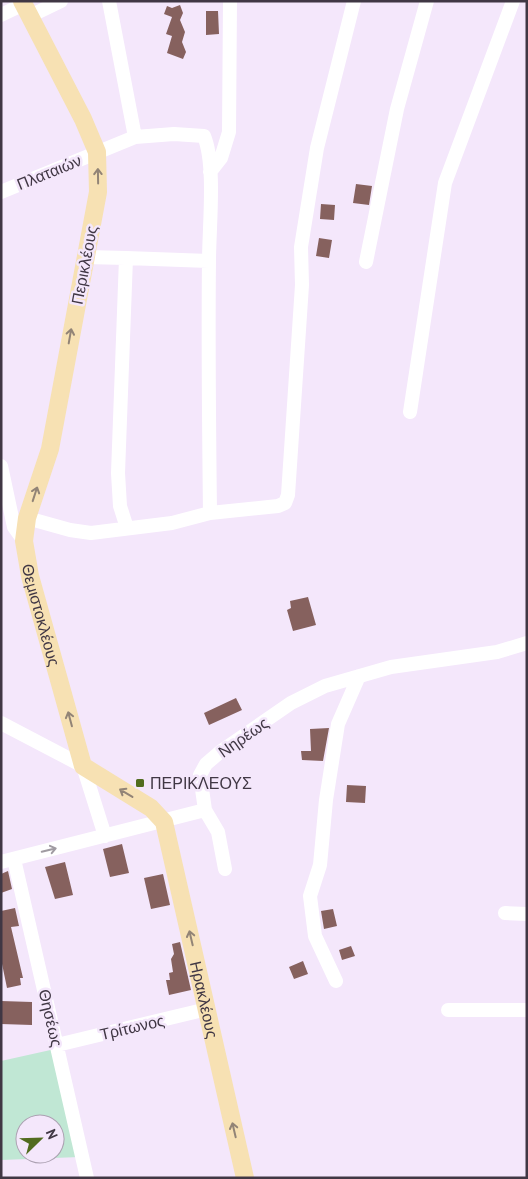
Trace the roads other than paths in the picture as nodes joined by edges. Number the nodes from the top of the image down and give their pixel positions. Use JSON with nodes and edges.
{"nodes":[{"id":1,"x":61,"y":1,"type":"edge"},
{"id":2,"x":109,"y":1,"type":"edge"},
{"id":3,"x":230,"y":1,"type":"edge"},
{"id":4,"x":354,"y":1,"type":"edge"},
{"id":5,"x":427,"y":1,"type":"edge"},
{"id":6,"x":513,"y":1,"type":"edge"},
{"id":7,"x":25,"y":7,"type":"edge"},
{"id":8,"x":1,"y":16,"type":"edge"},
{"id":9,"x":135,"y":137,"type":"junction"},
{"id":10,"x":97,"y":152,"type":"junction"},
{"id":11,"x":210,"y":172,"type":"junction"},
{"id":12,"x":1,"y":192,"type":"edge"},
{"id":13,"x":86,"y":257,"type":"junction"},
{"id":14,"x":126,"y":258,"type":"junction"},
{"id":15,"x":208,"y":262,"type":"junction"},
{"id":16,"x":366,"y":262,"type":"dead end"},
{"id":17,"x":410,"y":412,"type":"dead end"},
{"id":18,"x":1,"y":466,"type":"edge"},
{"id":19,"x":210,"y":513,"type":"junction"},
{"id":20,"x":17,"y":527,"type":"edge"},
{"id":21,"x":127,"y":528,"type":"junction"},
{"id":22,"x":527,"y":643,"type":"edge"},
{"id":23,"x":359,"y":676,"type":"junction"},
{"id":24,"x":1,"y":724,"type":"edge"},
{"id":25,"x":83,"y":766,"type":"junction"},
{"id":26,"x":205,"y":810,"type":"junction"},
{"id":27,"x":164,"y":822,"type":"junction"},
{"id":28,"x":105,"y":836,"type":"junction"},
{"id":29,"x":8,"y":860,"type":"edge"},
{"id":30,"x":225,"y":869,"type":"dead end"},
{"id":31,"x":505,"y":913,"type":"dead end"},
{"id":32,"x":527,"y":914,"type":"edge"},
{"id":33,"x":336,"y":981,"type":"dead end"},
{"id":34,"x":207,"y":1009,"type":"junction"},
{"id":35,"x":448,"y":1010,"type":"dead end"},
{"id":36,"x":527,"y":1010,"type":"edge"},
{"id":37,"x":57,"y":1045,"type":"junction"},
{"id":38,"x":87,"y":1178,"type":"edge"},
{"id":39,"x":245,"y":1178,"type":"edge"}],
"edges":[{"from":1,"to":7,"type":"street"},
{"from":2,"to":9,"type":"street"},
{"from":3,"to":11,"type":"street"},
{"from":4,"to":19,"type":"street"},
{"from":5,"to":16,"type":"street"},
{"from":6,"to":17,"type":"street"},
{"from":7,"to":8,"type":"street"},
{"from":7,"to":10,"type":"main road","name":"Περικλέους"},
{"from":9,"to":10,"type":"street","name":"Πλαταιών"},
{"from":9,"to":11,"type":"street","name":"Πλαταιών"},
{"from":10,"to":12,"type":"street","name":"Πλαταιών"},
{"from":13,"to":10,"type":"main road","name":"Περικλέους","one_way":true},
{"from":11,"to":15,"type":"street"},
{"from":13,"to":14,"type":"street"},
{"from":20,"to":13,"type":"main road","name":"Περικλέους","one_way":true},
{"from":14,"to":15,"type":"street"},
{"from":14,"to":21,"type":"street"},
{"from":15,"to":19,"type":"street"},
{"from":18,"to":20,"type":"street","name":"Θεμιστοκλέους"},
{"from":19,"to":21,"type":"street"},
{"from":20,"to":21,"type":"street"},
{"from":25,"to":20,"type":"main road","name":"Θεμιστοκλέους","one_way":true},
{"from":22,"to":23,"type":"street","name":"Νηρέως"},
{"from":23,"to":26,"type":"street","name":"Νηρέως"},
{"from":23,"to":33,"type":"street"},
{"from":24,"to":25,"type":"street"},
{"from":27,"to":25,"type":"main road","one_way":true},
{"from":25,"to":28,"type":"street"},
{"from":26,"to":27,"type":"street"},
{"from":26,"to":30,"type":"street"},
{"from":27,"to":28,"type":"street"},
{"from":34,"to":27,"type":"main road","name":"Ηρακλέους","one_way":true},
{"from":29,"to":28,"type":"street","one_way":true},
{"from":29,"to":37,"type":"street","name":"Θησέως"},
{"from":31,"to":32,"type":"street"},
{"from":34,"to":37,"type":"street","name":"Τρίτωνος"},
{"from":39,"to":34,"type":"main road","name":"Ηρακλέους","one_way":true},
{"from":35,"to":36,"type":"street"},
{"from":37,"to":38,"type":"street","name":"Θησέως"}]}
